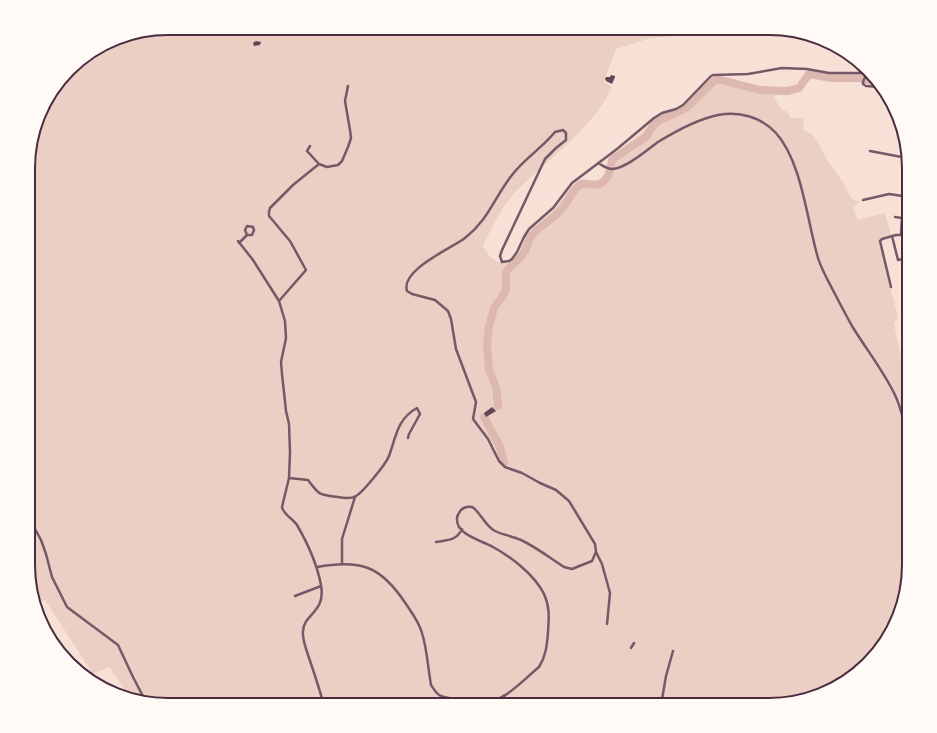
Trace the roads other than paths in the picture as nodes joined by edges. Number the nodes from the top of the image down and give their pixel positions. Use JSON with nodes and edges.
{"nodes":[{"id":1,"x":862,"y":73,"type":"edge"},
{"id":2,"x":866,"y":77,"type":"edge"},
{"id":3,"x":348,"y":86,"type":"dead end"},
{"id":4,"x":874,"y":86,"type":"edge"},
{"id":5,"x":310,"y":146,"type":"dead end"},
{"id":6,"x":870,"y":151,"type":"dead end"},
{"id":7,"x":901,"y":157,"type":"edge"},
{"id":8,"x":598,"y":163,"type":"junction"},
{"id":9,"x":319,"y":164,"type":"junction"},
{"id":10,"x":902,"y":196,"type":"edge"},
{"id":11,"x":864,"y":200,"type":"dead end"},
{"id":12,"x":895,"y":217,"type":"dead end"},
{"id":13,"x":902,"y":218,"type":"joint"},
{"id":14,"x":901,"y":234,"type":"joint"},
{"id":15,"x":247,"y":235,"type":"dead end"},
{"id":16,"x":892,"y":236,"type":"junction"},
{"id":17,"x":902,"y":259,"type":"edge"},
{"id":18,"x":891,"y":286,"type":"dead end"},
{"id":19,"x":279,"y":300,"type":"junction"},
{"id":20,"x":902,"y":414,"type":"edge"},
{"id":21,"x":408,"y":438,"type":"dead end"},
{"id":22,"x":289,"y":478,"type":"junction"},
{"id":23,"x":355,"y":497,"type":"junction"},
{"id":24,"x":35,"y":529,"type":"edge"},
{"id":25,"x":462,"y":529,"type":"junction"},
{"id":26,"x":436,"y":542,"type":"dead end"},
{"id":27,"x":596,"y":552,"type":"junction"},
{"id":28,"x":342,"y":564,"type":"junction"},
{"id":29,"x":317,"y":567,"type":"junction"},
{"id":30,"x":321,"y":586,"type":"junction"},
{"id":31,"x":295,"y":596,"type":"dead end"},
{"id":32,"x":607,"y":624,"type":"dead end"},
{"id":33,"x":634,"y":644,"type":"dead end"},
{"id":34,"x":632,"y":648,"type":"dead end"},
{"id":35,"x":673,"y":651,"type":"dead end"},
{"id":36,"x":142,"y":695,"type":"edge"},
{"id":37,"x":503,"y":696,"type":"joint"},
{"id":38,"x":322,"y":698,"type":"edge"},
{"id":39,"x":450,"y":698,"type":"edge"},
{"id":40,"x":499,"y":698,"type":"edge"},
{"id":41,"x":662,"y":698,"type":"edge"}],
"edges":[{"from":1,"to":8,"type":"street"},
{"from":2,"to":4,"type":"street"},
{"from":3,"to":9,"type":"street"},
{"from":5,"to":9,"type":"street"},
{"from":6,"to":7,"type":"street"},
{"from":8,"to":20,"type":"street"},
{"from":8,"to":27,"type":"street"},
{"from":9,"to":19,"type":"street"},
{"from":10,"to":11,"type":"street"},
{"from":12,"to":13,"type":"street"},
{"from":13,"to":14,"type":"street"},
{"from":14,"to":16,"type":"street"},
{"from":15,"to":19,"type":"street"},
{"from":16,"to":17,"type":"street"},
{"from":16,"to":18,"type":"street"},
{"from":19,"to":22,"type":"street"},
{"from":21,"to":23,"type":"street"},
{"from":22,"to":23,"type":"street"},
{"from":22,"to":29,"type":"street"},
{"from":23,"to":28,"type":"street"},
{"from":24,"to":36,"type":"street"},
{"from":25,"to":26,"type":"street"},
{"from":25,"to":27,"type":"street"},
{"from":25,"to":37,"type":"street"},
{"from":27,"to":32,"type":"street"},
{"from":28,"to":29,"type":"street"},
{"from":28,"to":39,"type":"street"},
{"from":29,"to":30,"type":"street"},
{"from":30,"to":31,"type":"street"},
{"from":30,"to":38,"type":"street"},
{"from":33,"to":34,"type":"street"},
{"from":35,"to":41,"type":"street"},
{"from":37,"to":40,"type":"street"}]}
